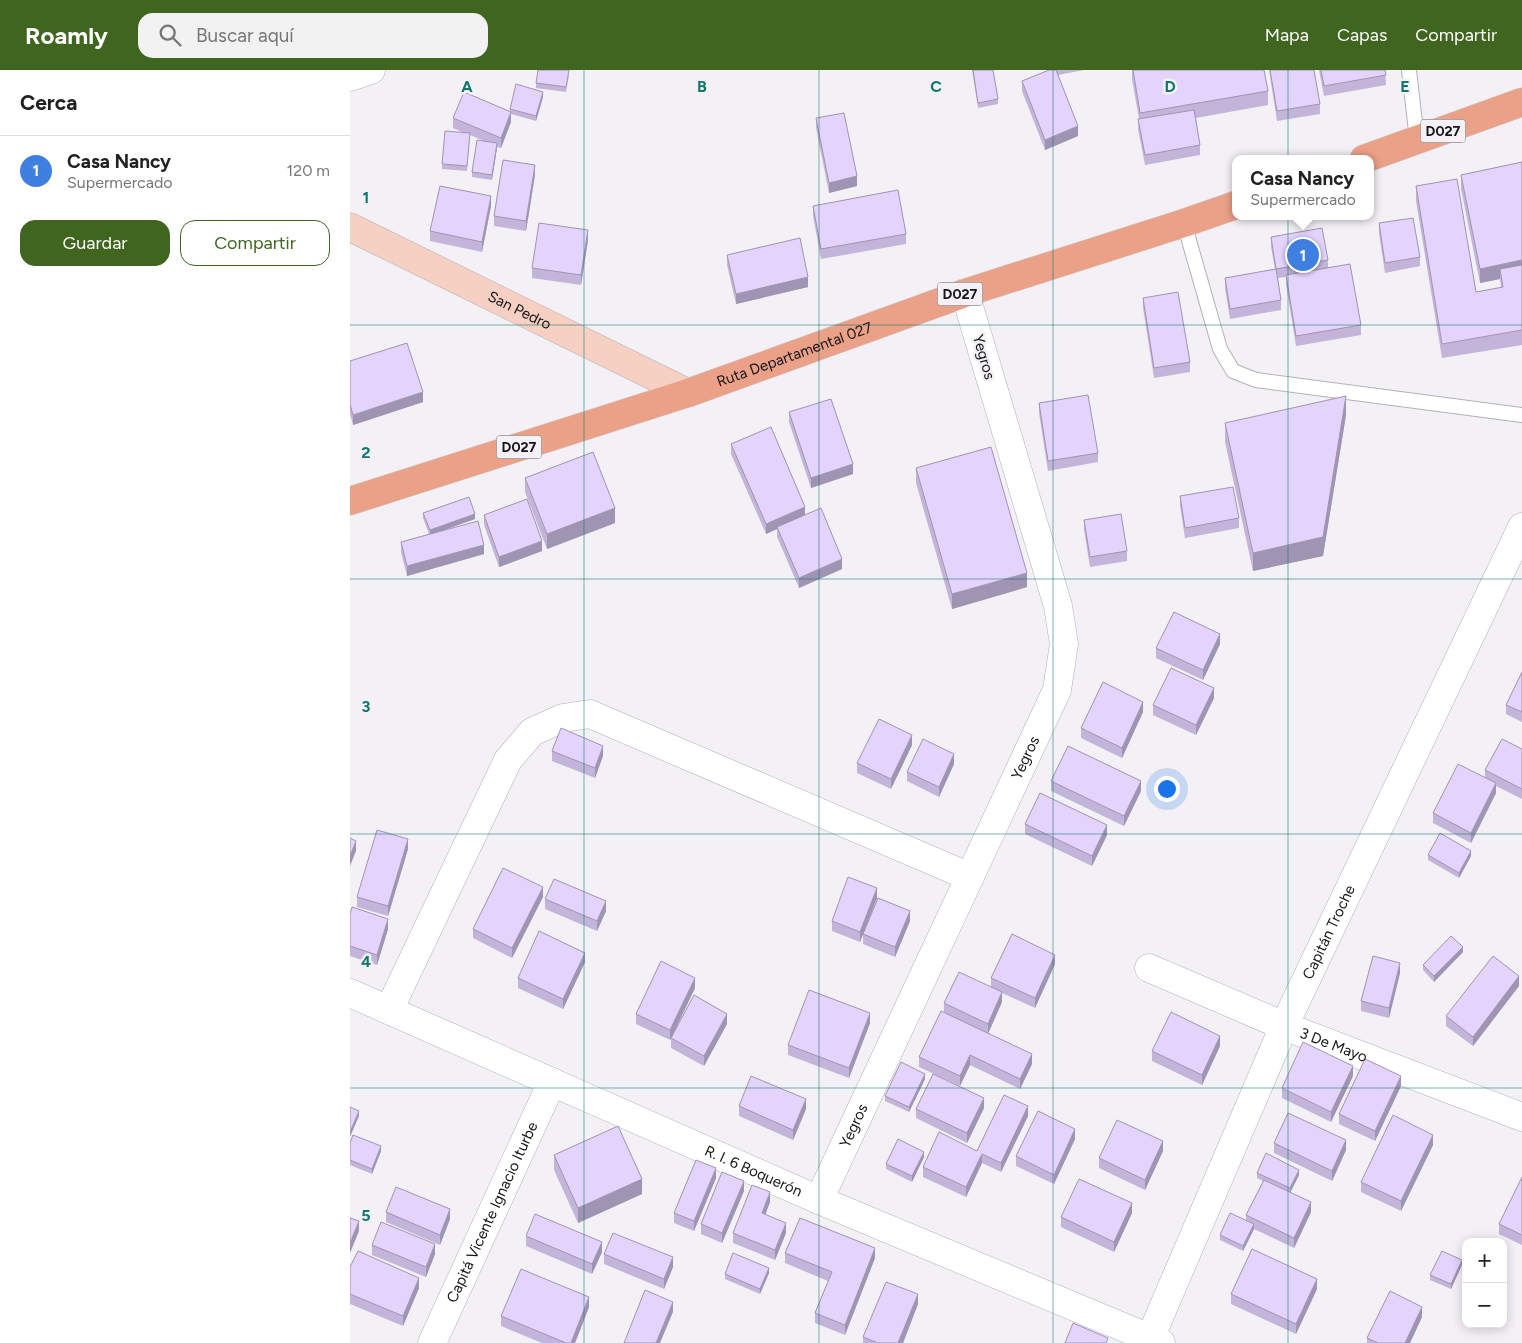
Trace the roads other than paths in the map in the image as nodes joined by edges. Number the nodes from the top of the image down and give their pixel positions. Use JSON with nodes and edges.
{"nodes":[{"id":1,"x":372,"y":70,"type":"edge"},
{"id":2,"x":1409,"y":70,"type":"edge"},
{"id":3,"x":350,"y":77,"type":"edge"},
{"id":4,"x":1522,"y":102,"type":"edge"},
{"id":5,"x":1417,"y":140,"type":"junction"},
{"id":6,"x":1374,"y":155,"type":"edge"},
{"id":7,"x":1232,"y":206,"type":"edge"},
{"id":8,"x":1184,"y":223,"type":"junction"},
{"id":9,"x":350,"y":227,"type":"edge"},
{"id":10,"x":965,"y":293,"type":"junction"},
{"id":11,"x":688,"y":392,"type":"junction"},
{"id":12,"x":1522,"y":414,"type":"edge"},
{"id":13,"x":350,"y":501,"type":"edge"},
{"id":14,"x":1522,"y":526,"type":"edge"},
{"id":15,"x":970,"y":877,"type":"junction"},
{"id":16,"x":1149,"y":968,"type":"dead end"},
{"id":17,"x":350,"y":994,"type":"edge"},
{"id":18,"x":388,"y":1010,"type":"junction"},
{"id":19,"x":1284,"y":1026,"type":"junction"},
{"id":20,"x":552,"y":1082,"type":"junction"},
{"id":21,"x":1522,"y":1116,"type":"edge"},
{"id":22,"x":819,"y":1200,"type":"junction"},
{"id":23,"x":1153,"y":1342,"type":"edge"},
{"id":24,"x":432,"y":1343,"type":"edge"}],
"edges":[{"from":1,"to":3,"type":"street"},
{"from":2,"to":5,"type":"lane"},
{"from":4,"to":5,"type":"main road","number":"D027"},
{"from":5,"to":6,"type":"main road","number":"D027"},
{"from":7,"to":8,"type":"main road","name":"Ruta Departamental 027","number":"D027"},
{"from":8,"to":10,"type":"main road","name":"Ruta Departamental 027","number":"D027"},
{"from":8,"to":12,"type":"lane"},
{"from":9,"to":11,"type":"main road","name":"San Pedro"},
{"from":10,"to":11,"type":"main road","name":"Ruta Departamental 027","number":"D027"},
{"from":10,"to":15,"type":"street","name":"Yegros"},
{"from":11,"to":13,"type":"main road","name":"Ruta Departamental 027","number":"D027"},
{"from":14,"to":19,"type":"street","name":"Capitán Troche"},
{"from":15,"to":18,"type":"street"},
{"from":15,"to":22,"type":"street","name":"Yegros"},
{"from":16,"to":19,"type":"street","name":"3 De Mayo"},
{"from":17,"to":18,"type":"street","name":"R. I. 6 Boquerón"},
{"from":18,"to":20,"type":"street","name":"R. I. 6 Boquerón"},
{"from":19,"to":21,"type":"street","name":"3 De Mayo"},
{"from":19,"to":23,"type":"street","name":"Capitán Troche"},
{"from":20,"to":22,"type":"street","name":"R. I. 6 Boquerón"},
{"from":20,"to":24,"type":"street","name":"Capitá Vicente Ignacio Iturbe"},
{"from":22,"to":23,"type":"street","name":"R. I. 6 Boquerón"}]}
